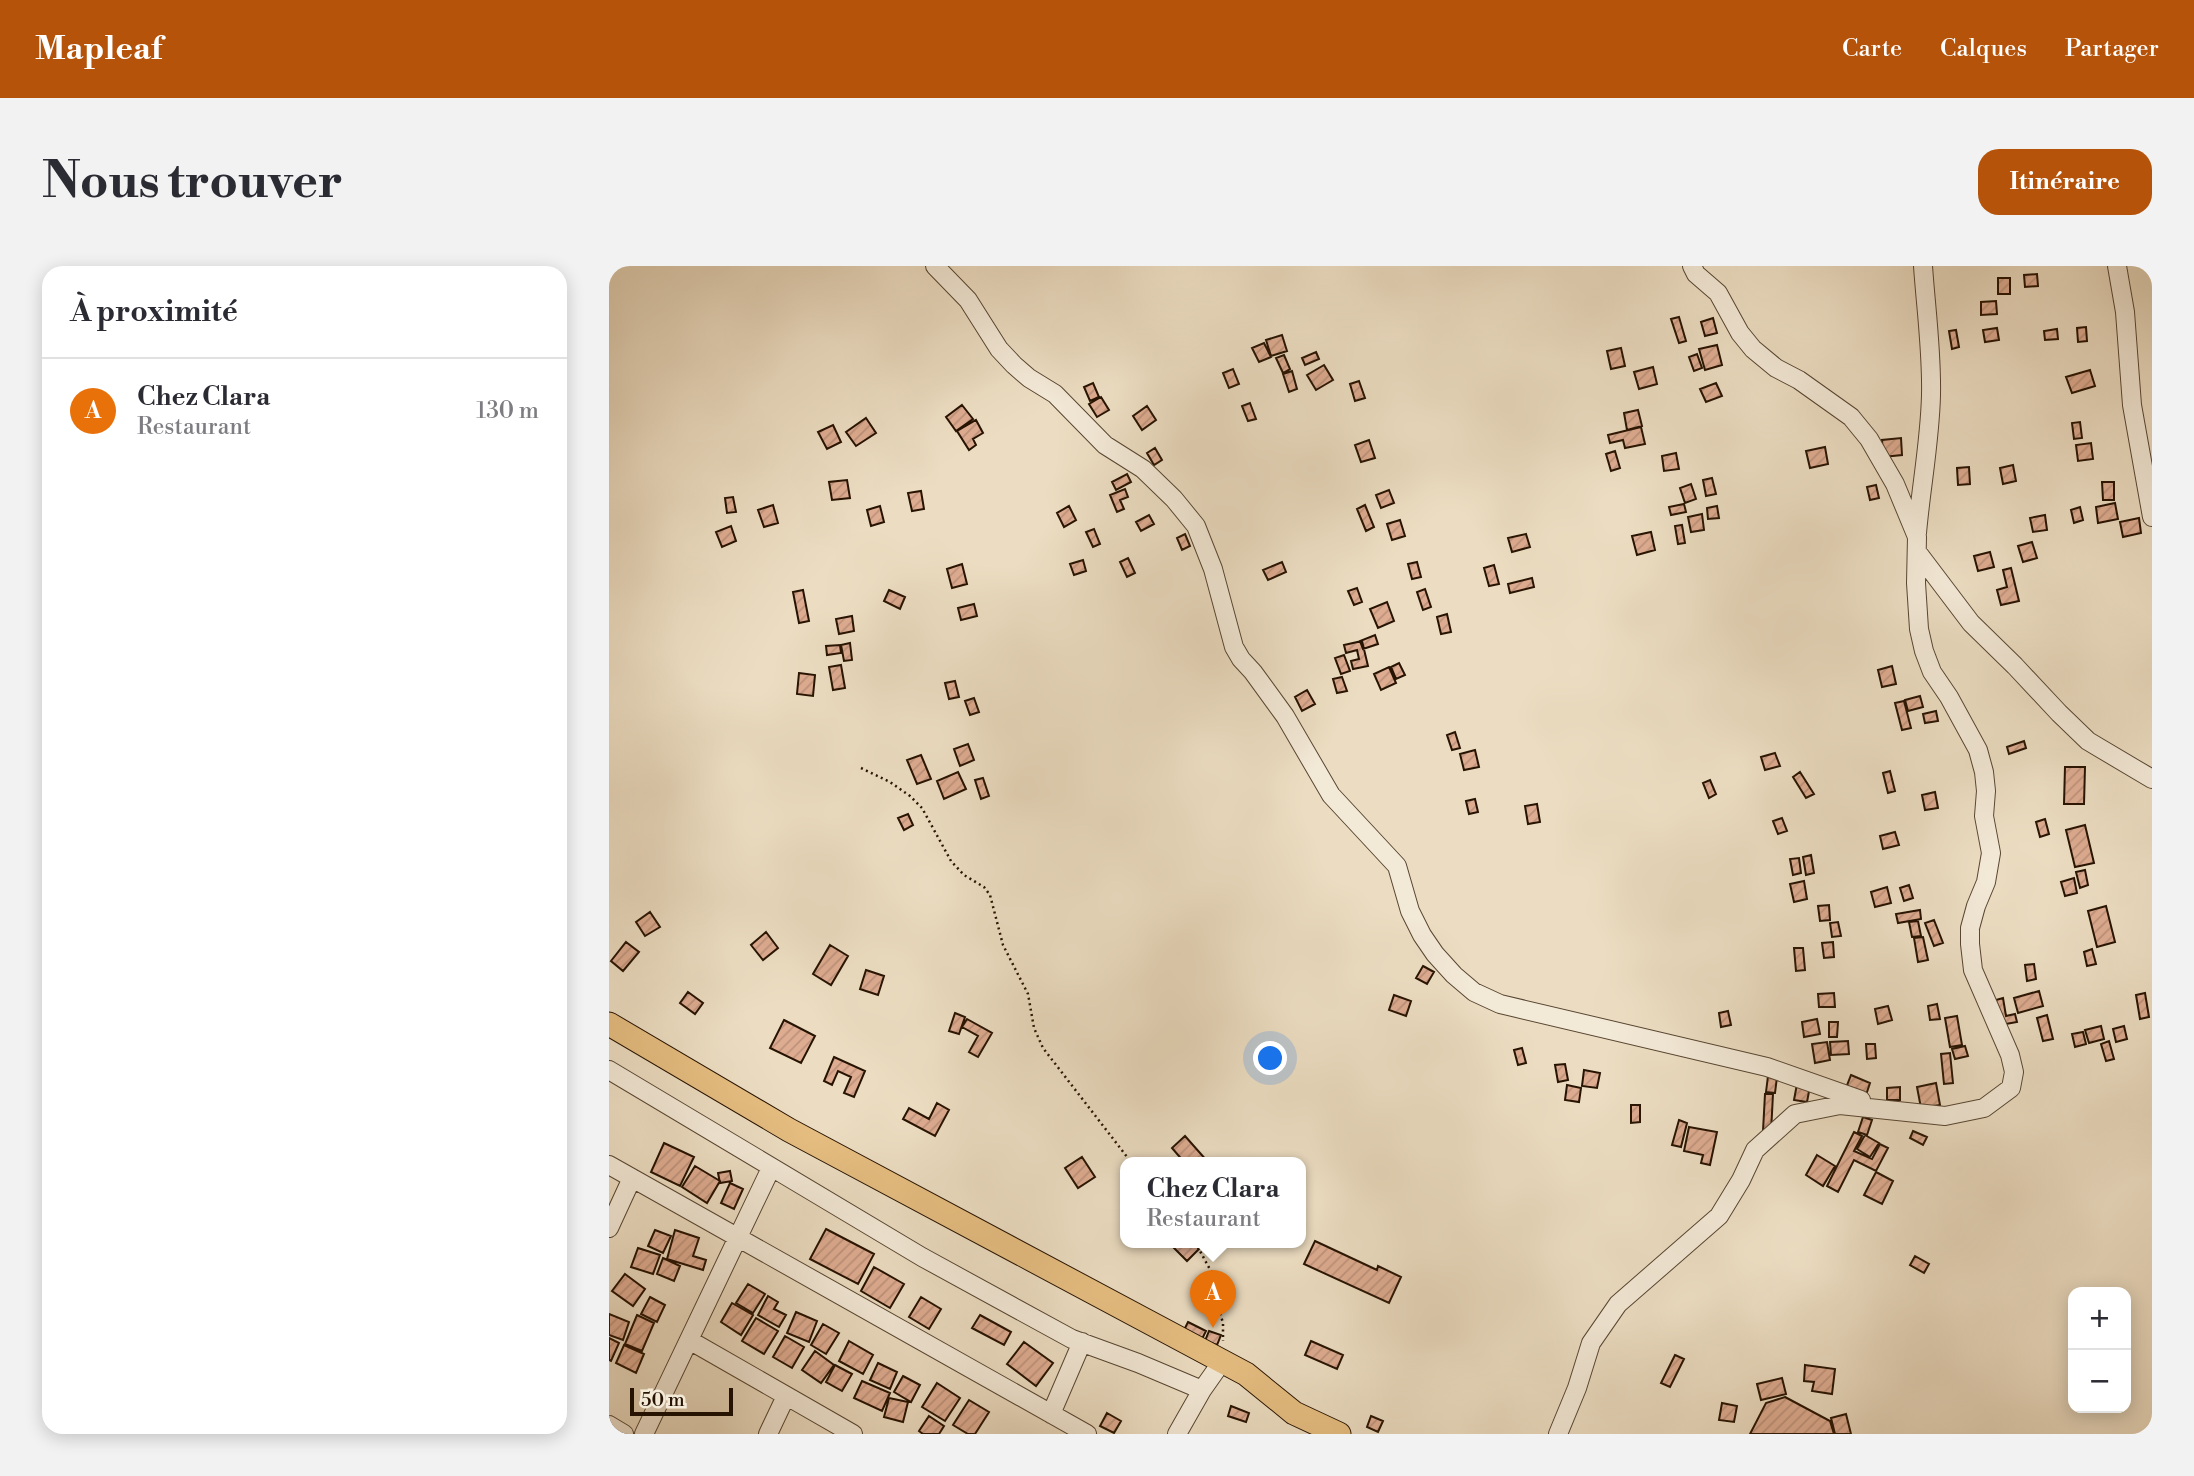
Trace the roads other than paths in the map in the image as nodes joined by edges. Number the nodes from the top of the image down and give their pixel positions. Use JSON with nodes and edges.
{"nodes":[{"id":1,"x":935,"y":266,"type":"edge"},
{"id":2,"x":1692,"y":266,"type":"edge"},
{"id":3,"x":1923,"y":266,"type":"edge"},
{"id":4,"x":2116,"y":266,"type":"edge"},
{"id":5,"x":2152,"y":517,"type":"edge"},
{"id":6,"x":1917,"y":545,"type":"junction"},
{"id":7,"x":2152,"y":779,"type":"edge"},
{"id":8,"x":609,"y":1024,"type":"edge"},
{"id":9,"x":609,"y":1070,"type":"edge"},
{"id":10,"x":1884,"y":1108,"type":"junction"},
{"id":11,"x":609,"y":1165,"type":"edge"},
{"id":12,"x":771,"y":1168,"type":"junction"},
{"id":13,"x":632,"y":1178,"type":"junction"},
{"id":14,"x":609,"y":1228,"type":"edge"},
{"id":15,"x":738,"y":1237,"type":"junction"},
{"id":16,"x":689,"y":1340,"type":"junction"},
{"id":17,"x":1082,"y":1342,"type":"junction"},
{"id":18,"x":1221,"y":1363,"type":"junction"},
{"id":19,"x":1202,"y":1390,"type":"junction"},
{"id":20,"x":786,"y":1396,"type":"junction"},
{"id":21,"x":1051,"y":1414,"type":"junction"},
{"id":22,"x":609,"y":1425,"type":"edge"},
{"id":23,"x":624,"y":1434,"type":"edge"},
{"id":24,"x":644,"y":1434,"type":"edge"},
{"id":25,"x":768,"y":1434,"type":"edge"},
{"id":26,"x":853,"y":1434,"type":"edge"},
{"id":27,"x":1087,"y":1434,"type":"edge"},
{"id":28,"x":1177,"y":1434,"type":"edge"},
{"id":29,"x":1339,"y":1434,"type":"edge"},
{"id":30,"x":1558,"y":1434,"type":"edge"}],
"edges":[{"from":1,"to":10,"type":"street"},
{"from":2,"to":6,"type":"street"},
{"from":3,"to":6,"type":"street"},
{"from":4,"to":5,"type":"street"},
{"from":6,"to":7,"type":"street"},
{"from":6,"to":10,"type":"street"},
{"from":8,"to":18,"type":"main road"},
{"from":9,"to":12,"type":"street"},
{"from":10,"to":30,"type":"street"},
{"from":11,"to":13,"type":"street"},
{"from":12,"to":15,"type":"street"},
{"from":12,"to":17,"type":"street"},
{"from":13,"to":14,"type":"street"},
{"from":13,"to":15,"type":"street"},
{"from":15,"to":16,"type":"street"},
{"from":15,"to":21,"type":"street"},
{"from":16,"to":20,"type":"street"},
{"from":16,"to":24,"type":"street"},
{"from":17,"to":19,"type":"street"},
{"from":17,"to":21,"type":"street"},
{"from":18,"to":19,"type":"street"},
{"from":18,"to":29,"type":"main road"},
{"from":19,"to":28,"type":"street"},
{"from":20,"to":25,"type":"street"},
{"from":20,"to":26,"type":"street"},
{"from":21,"to":27,"type":"street"},
{"from":22,"to":23,"type":"street"}]}
